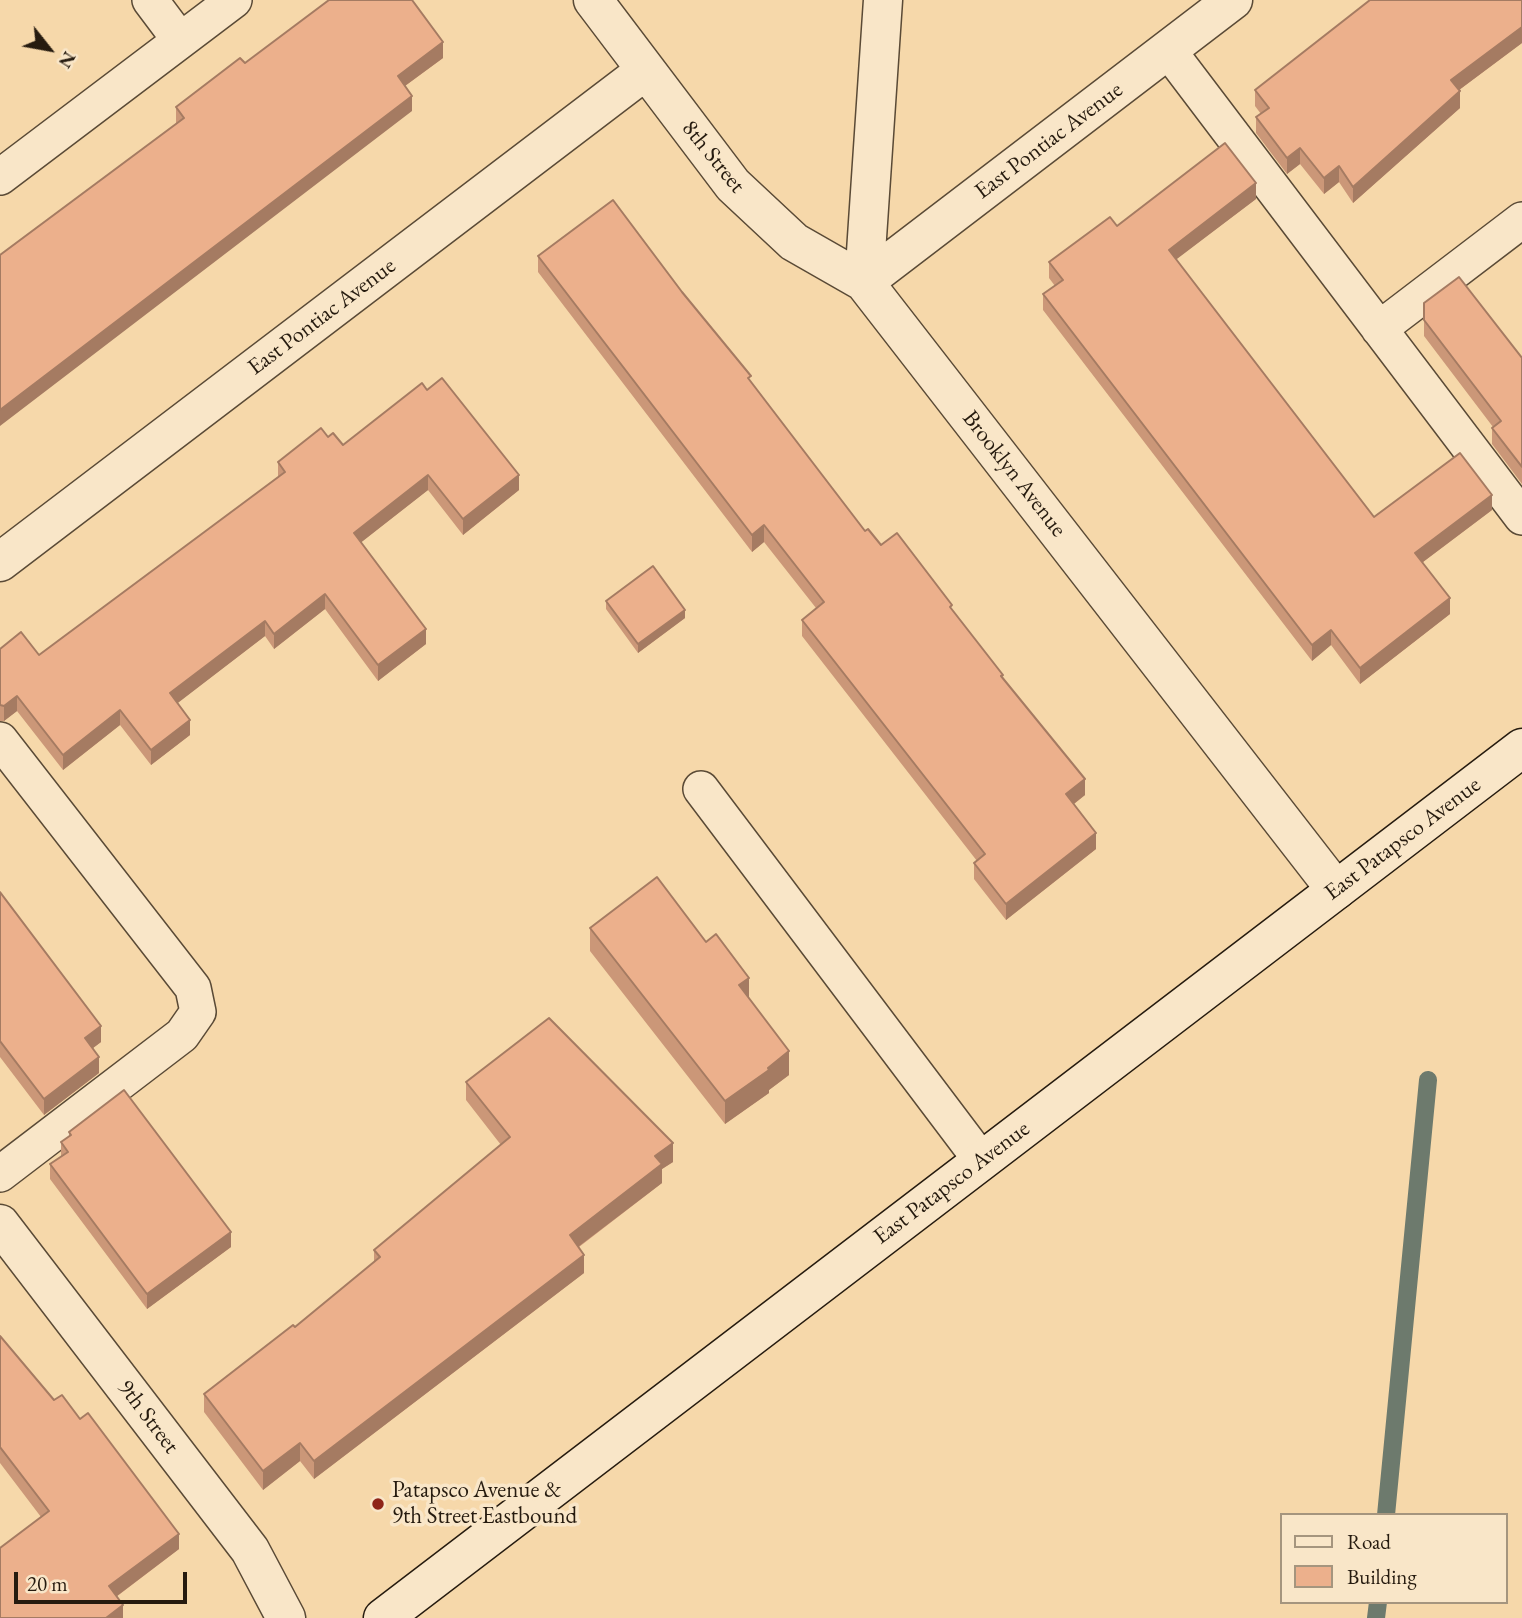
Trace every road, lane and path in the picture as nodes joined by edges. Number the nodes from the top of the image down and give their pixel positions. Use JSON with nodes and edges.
{"nodes":[{"id":1,"x":150,"y":0,"type":"edge"},
{"id":2,"x":234,"y":0,"type":"edge"},
{"id":3,"x":593,"y":0,"type":"edge"},
{"id":4,"x":883,"y":0,"type":"edge"},
{"id":5,"x":1233,"y":0,"type":"edge"},
{"id":6,"x":180,"y":40,"type":"junction"},
{"id":7,"x":1168,"y":50,"type":"junction"},
{"id":8,"x":645,"y":71,"type":"junction"},
{"id":9,"x":0,"y":177,"type":"edge"},
{"id":10,"x":1522,"y":220,"type":"edge"},
{"id":11,"x":864,"y":282,"type":"junction"},
{"id":12,"x":1380,"y":329,"type":"junction"},
{"id":13,"x":1522,"y":517,"type":"edge"},
{"id":14,"x":0,"y":562,"type":"edge"},
{"id":15,"x":0,"y":740,"type":"edge"},
{"id":16,"x":1522,"y":748,"type":"edge"},
{"id":17,"x":701,"y":789,"type":"dead end"},
{"id":18,"x":1336,"y":890,"type":"junction"},
{"id":19,"x":981,"y":1160,"type":"junction"},
{"id":20,"x":0,"y":1174,"type":"edge"},
{"id":21,"x":0,"y":1224,"type":"edge"},
{"id":22,"x":286,"y":1618,"type":"edge"},
{"id":23,"x":383,"y":1618,"type":"edge"}],
"edges":[{"from":1,"to":6,"type":"lane"},
{"from":2,"to":6,"type":"lane"},
{"from":3,"to":8,"type":"street","name":"8th Street"},
{"from":4,"to":11,"type":"street"},
{"from":5,"to":7,"type":"street","name":"East Pontiac Avenue"},
{"from":6,"to":9,"type":"lane"},
{"from":7,"to":11,"type":"street","name":"East Pontiac Avenue"},
{"from":7,"to":12,"type":"lane"},
{"from":8,"to":11,"type":"street","name":"8th Street"},
{"from":8,"to":14,"type":"street","name":"East Pontiac Avenue"},
{"from":10,"to":12,"type":"lane"},
{"from":11,"to":18,"type":"street","name":"Brooklyn Avenue"},
{"from":12,"to":13,"type":"lane"},
{"from":15,"to":20,"type":"lane"},
{"from":16,"to":18,"type":"street","name":"East Patapsco Avenue"},
{"from":17,"to":19,"type":"lane"},
{"from":18,"to":19,"type":"street","name":"East Patapsco Avenue"},
{"from":19,"to":23,"type":"street","name":"East Patapsco Avenue"},
{"from":21,"to":22,"type":"street","name":"9th Street"}]}
